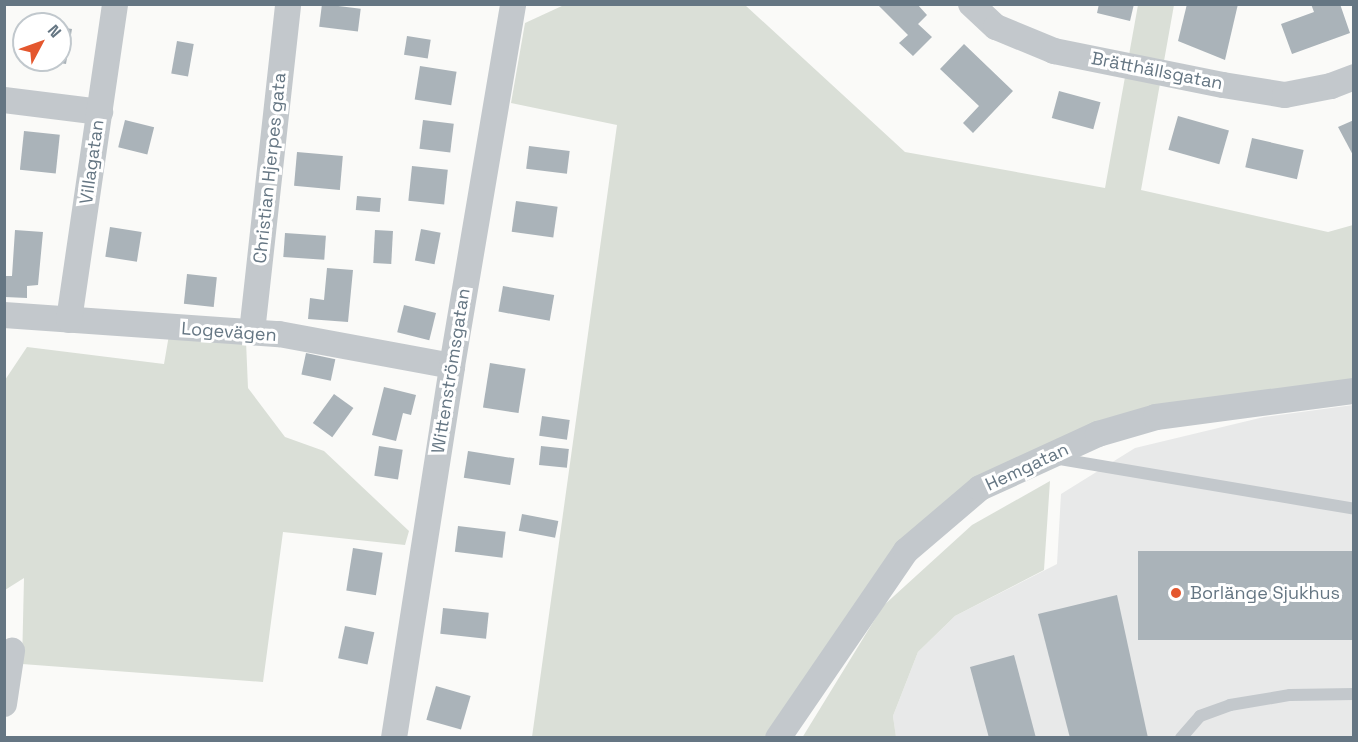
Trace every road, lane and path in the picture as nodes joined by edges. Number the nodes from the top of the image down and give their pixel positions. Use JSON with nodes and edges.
{"nodes":[{"id":1,"x":116,"y":4,"type":"edge"},
{"id":2,"x":288,"y":4,"type":"edge"},
{"id":3,"x":513,"y":4,"type":"edge"},
{"id":4,"x":971,"y":4,"type":"edge"},
{"id":5,"x":1353,"y":77,"type":"edge"},
{"id":6,"x":4,"y":100,"type":"edge"},
{"id":7,"x":100,"y":112,"type":"junction"},
{"id":8,"x":4,"y":315,"type":"edge"},
{"id":9,"x":69,"y":320,"type":"junction"},
{"id":10,"x":252,"y":332,"type":"junction"},
{"id":11,"x":452,"y":366,"type":"junction"},
{"id":12,"x":1353,"y":392,"type":"edge"},
{"id":13,"x":1047,"y":457,"type":"junction"},
{"id":14,"x":1353,"y":509,"type":"edge"},
{"id":15,"x":12,"y":651,"type":"dead end"},
{"id":16,"x":1353,"y":694,"type":"edge"},
{"id":17,"x":4,"y":704,"type":"edge"},
{"id":18,"x":394,"y":738,"type":"edge"},
{"id":19,"x":778,"y":738,"type":"edge"},
{"id":20,"x":1181,"y":738,"type":"edge"}],
"edges":[{"from":1,"to":7,"type":"street","name":"Villagatan"},
{"from":2,"to":10,"type":"street","name":"Christian Hjerpes gata"},
{"from":3,"to":11,"type":"street","name":"Wittenströmsgatan"},
{"from":4,"to":5,"type":"street","name":"Brätthällsgatan"},
{"from":6,"to":7,"type":"street"},
{"from":7,"to":9,"type":"street","name":"Villagatan"},
{"from":8,"to":9,"type":"street","name":"Logevägen"},
{"from":9,"to":10,"type":"street","name":"Logevägen"},
{"from":10,"to":11,"type":"street","name":"Logevägen"},
{"from":11,"to":18,"type":"street","name":"Wittenströmsgatan"},
{"from":12,"to":13,"type":"street","name":"Hemgatan"},
{"from":13,"to":14,"type":"lane"},
{"from":13,"to":19,"type":"street","name":"Hemgatan"},
{"from":15,"to":17,"type":"street"},
{"from":16,"to":20,"type":"lane"}]}
